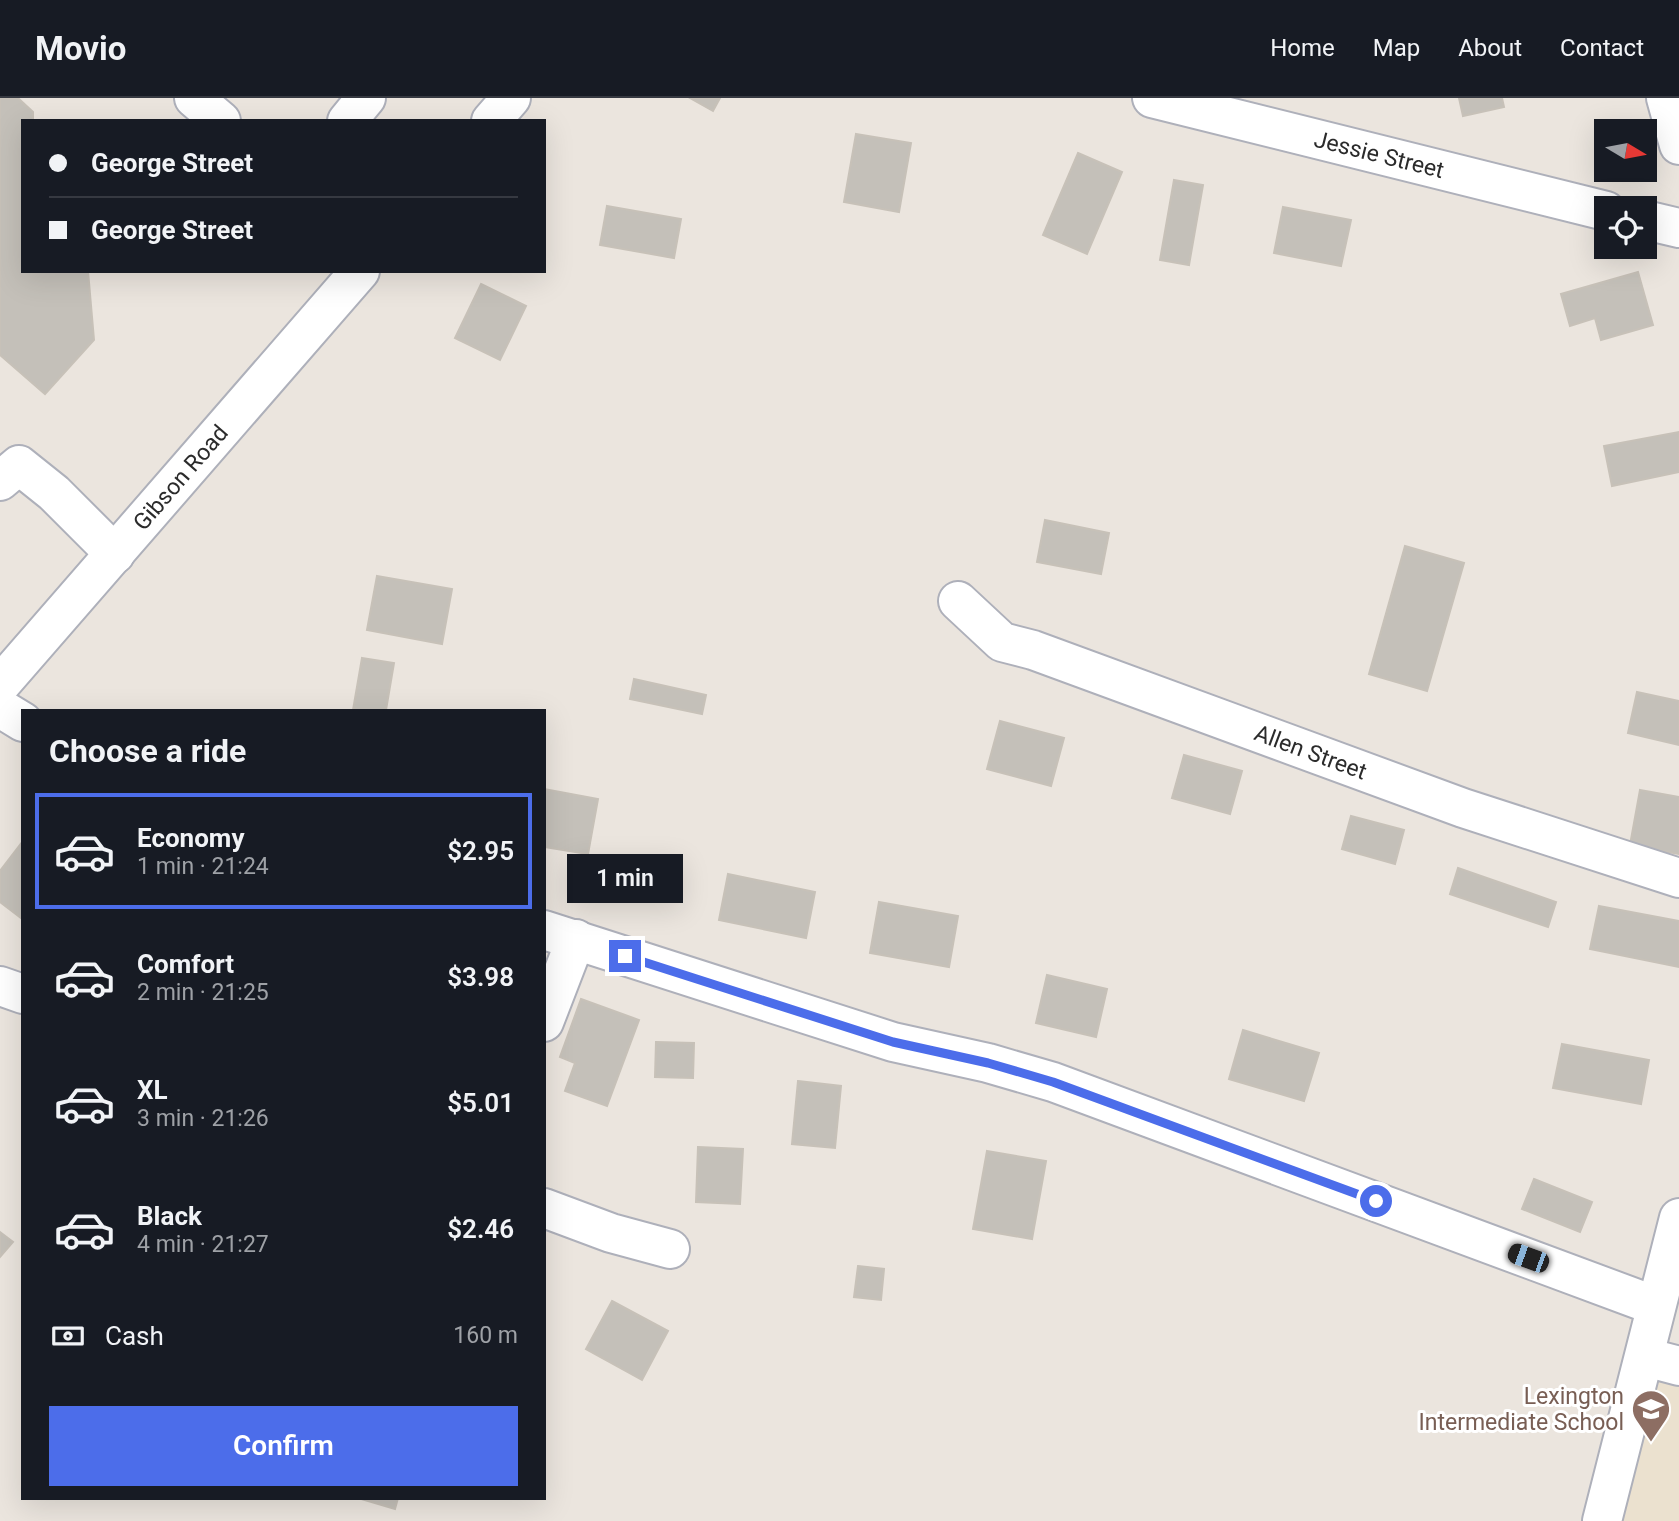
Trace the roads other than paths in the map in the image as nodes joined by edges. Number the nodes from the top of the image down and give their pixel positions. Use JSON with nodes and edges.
{"nodes":[{"id":1,"x":194,"y":98,"type":"edge"},
{"id":2,"x":366,"y":98,"type":"edge"},
{"id":3,"x":511,"y":98,"type":"edge"},
{"id":4,"x":1152,"y":98,"type":"edge"},
{"id":5,"x":1666,"y":98,"type":"edge"},
{"id":6,"x":218,"y":119,"type":"edge"},
{"id":7,"x":349,"y":119,"type":"edge"},
{"id":8,"x":493,"y":119,"type":"edge"},
{"id":9,"x":1679,"y":145,"type":"edge"},
{"id":10,"x":1594,"y":208,"type":"edge"},
{"id":11,"x":1657,"y":223,"type":"edge"},
{"id":12,"x":1679,"y":229,"type":"edge"},
{"id":13,"x":358,"y":273,"type":"edge"},
{"id":14,"x":0,"y":481,"type":"edge"},
{"id":15,"x":115,"y":554,"type":"junction"},
{"id":16,"x":958,"y":601,"type":"dead end"},
{"id":17,"x":0,"y":685,"type":"edge"},
{"id":18,"x":0,"y":708,"type":"edge"},
{"id":19,"x":21,"y":721,"type":"edge"},
{"id":20,"x":1679,"y":878,"type":"edge"},
{"id":21,"x":560,"y":935,"type":"edge"},
{"id":22,"x":0,"y":986,"type":"edge"},
{"id":23,"x":21,"y":993,"type":"edge"},
{"id":24,"x":546,"y":1011,"type":"edge"},
{"id":25,"x":546,"y":1209,"type":"edge"},
{"id":26,"x":1679,"y":1219,"type":"edge"},
{"id":27,"x":670,"y":1249,"type":"dead end"},
{"id":28,"x":1656,"y":1306,"type":"junction"},
{"id":29,"x":1662,"y":1362,"type":"edge"},
{"id":30,"x":1602,"y":1521,"type":"edge"}],
"edges":[{"from":1,"to":6,"type":"street"},
{"from":2,"to":7,"type":"street"},
{"from":3,"to":8,"type":"street"},
{"from":4,"to":10,"type":"street","name":"Jessie Street"},
{"from":5,"to":9,"type":"street"},
{"from":11,"to":12,"type":"street"},
{"from":13,"to":15,"type":"street","name":"Gibson Road"},
{"from":14,"to":15,"type":"street"},
{"from":15,"to":17,"type":"street","name":"Gibson Road"},
{"from":16,"to":20,"type":"street","name":"Allen Street"},
{"from":18,"to":19,"type":"street"},
{"from":21,"to":24,"type":"street"},
{"from":21,"to":28,"type":"street"},
{"from":22,"to":23,"type":"street"},
{"from":25,"to":27,"type":"street"},
{"from":26,"to":28,"type":"street"},
{"from":28,"to":29,"type":"street"},
{"from":29,"to":30,"type":"street"}]}
